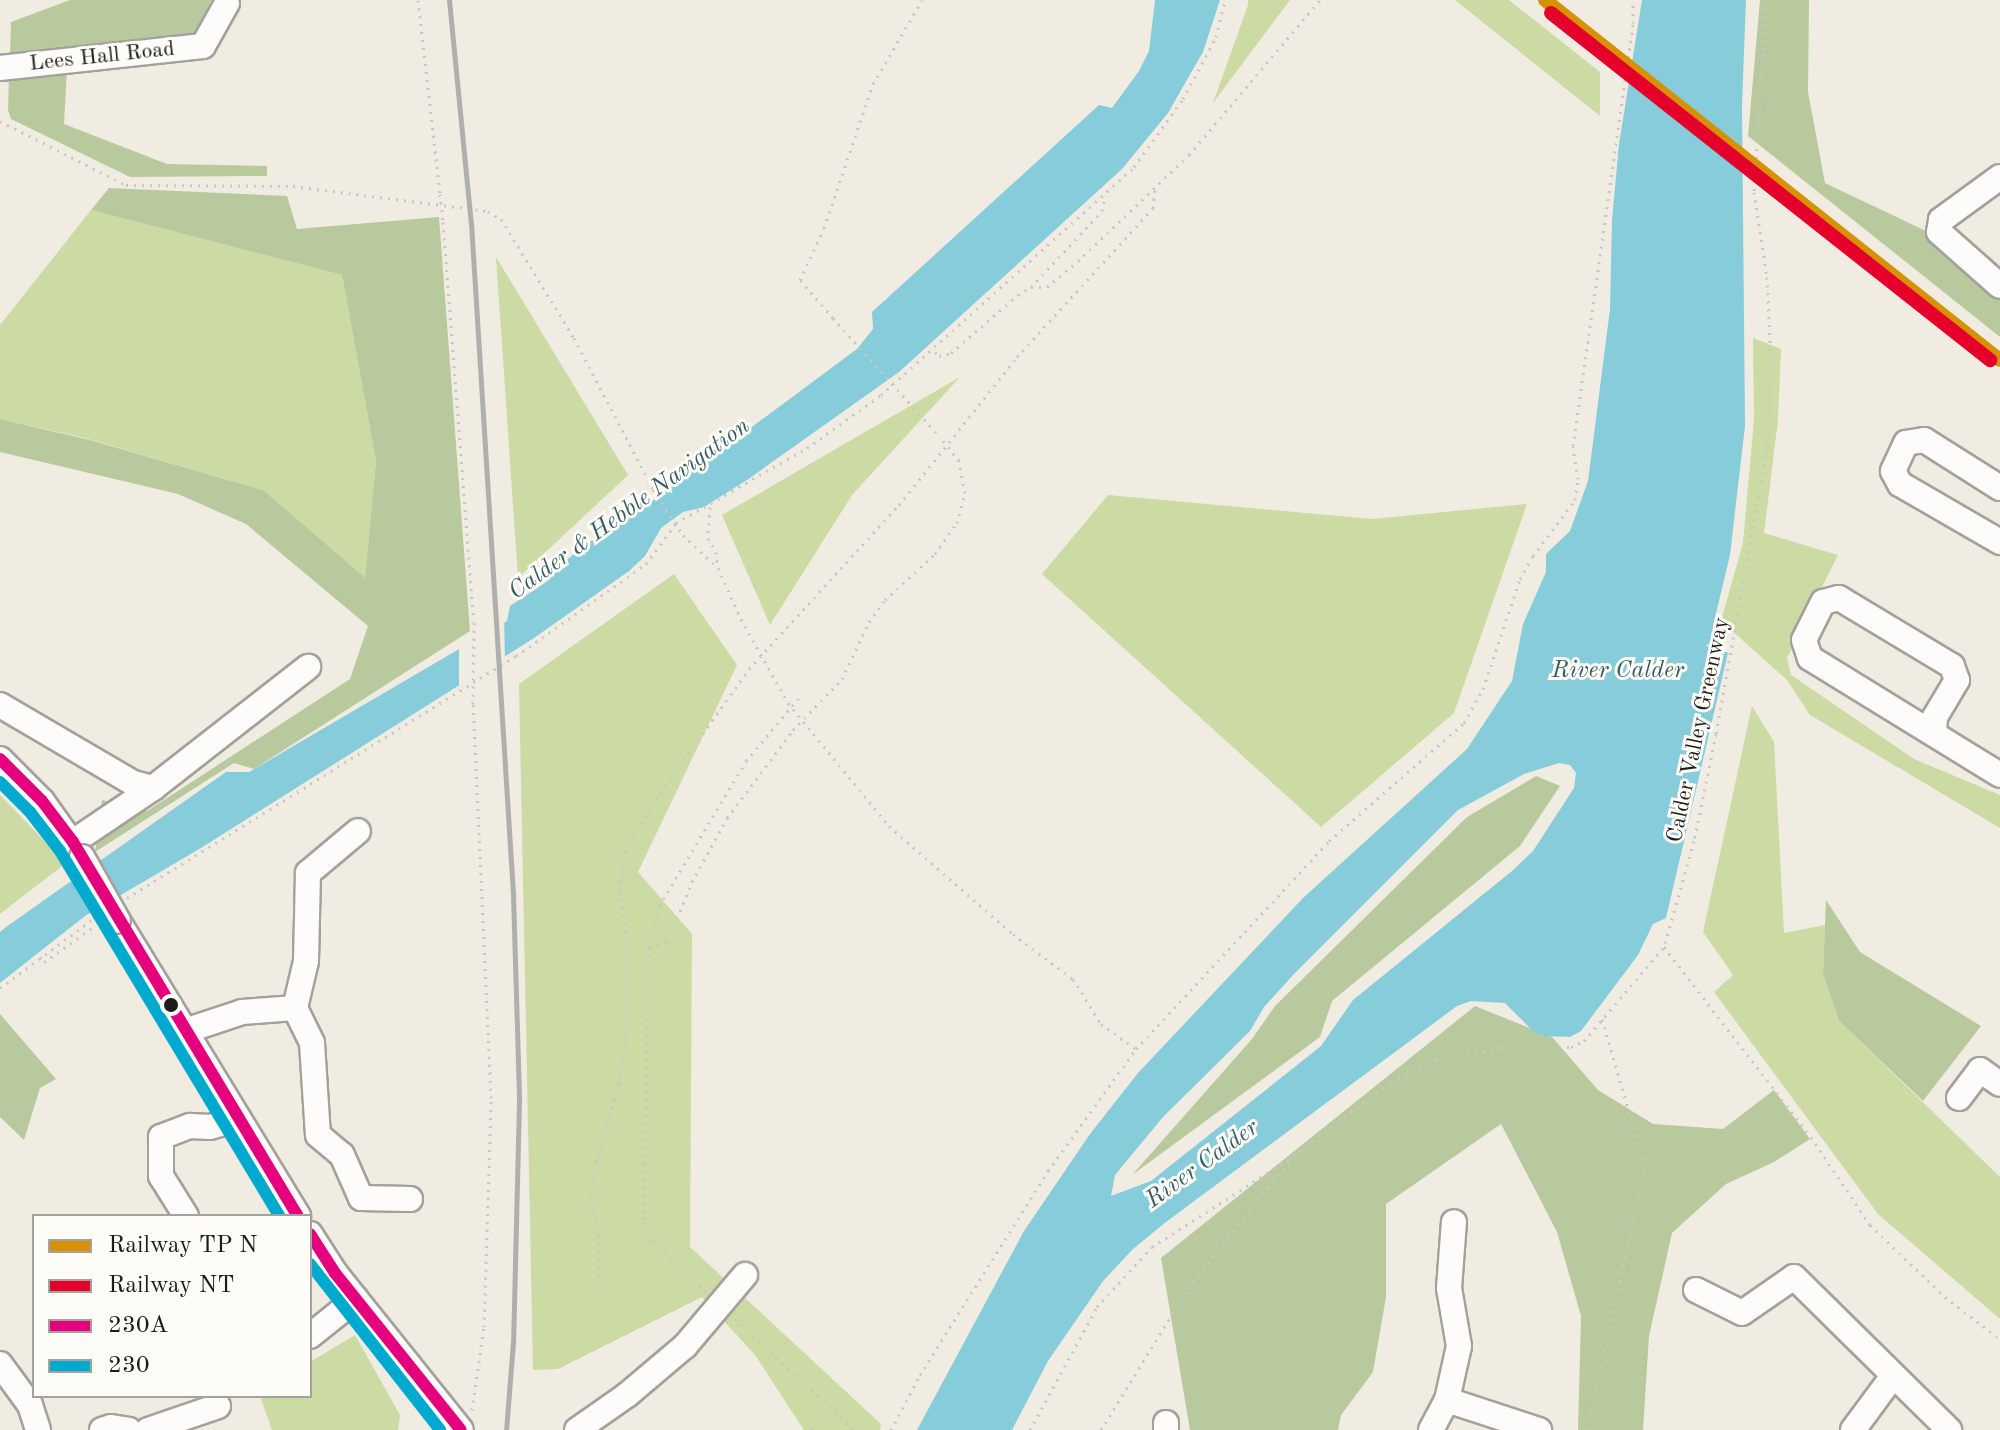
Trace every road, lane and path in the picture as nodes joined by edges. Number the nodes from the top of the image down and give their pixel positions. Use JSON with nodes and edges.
{"nodes":[{"id":1,"x":418,"y":0,"type":"edge"},
{"id":2,"x":922,"y":0,"type":"edge"},
{"id":3,"x":1225,"y":0,"type":"edge"},
{"id":4,"x":1320,"y":0,"type":"edge"},
{"id":5,"x":1633,"y":0,"type":"edge"},
{"id":6,"x":1763,"y":0,"type":"edge"},
{"id":7,"x":227,"y":3,"type":"dead end"},
{"id":8,"x":0,"y":68,"type":"edge"},
{"id":9,"x":0,"y":121,"type":"edge"},
{"id":10,"x":2000,"y":177,"type":"edge"},
{"id":11,"x":1155,"y":190,"type":"junction"},
{"id":12,"x":1105,"y":193,"type":"junction"},
{"id":13,"x":1991,"y":262,"type":"edge"},
{"id":14,"x":2000,"y":286,"type":"edge"},
{"id":15,"x":1031,"y":287,"type":"junction"},
{"id":16,"x":934,"y":351,"type":"junction"},
{"id":17,"x":949,"y":446,"type":"junction"},
{"id":18,"x":2000,"y":488,"type":"edge"},
{"id":19,"x":710,"y":507,"type":"junction"},
{"id":20,"x":2000,"y":542,"type":"edge"},
{"id":21,"x":718,"y":568,"type":"junction"},
{"id":22,"x":308,"y":667,"type":"dead end"},
{"id":23,"x":802,"y":694,"type":"dead end"},
{"id":24,"x":0,"y":705,"type":"edge"},
{"id":25,"x":790,"y":706,"type":"junction"},
{"id":26,"x":1934,"y":734,"type":"junction"},
{"id":27,"x":0,"y":759,"type":"edge"},
{"id":28,"x":2000,"y":775,"type":"edge"},
{"id":29,"x":153,"y":788,"type":"junction"},
{"id":30,"x":358,"y":831,"type":"dead end"},
{"id":31,"x":78,"y":850,"type":"junction"},
{"id":32,"x":110,"y":915,"type":"junction"},
{"id":33,"x":649,"y":947,"type":"junction"},
{"id":34,"x":1664,"y":947,"type":"junction"},
{"id":35,"x":40,"y":957,"type":"junction"},
{"id":36,"x":0,"y":988,"type":"edge"},
{"id":37,"x":295,"y":1008,"type":"junction"},
{"id":38,"x":1602,"y":1019,"type":"junction"},
{"id":39,"x":185,"y":1031,"type":"junction"},
{"id":40,"x":1136,"y":1049,"type":"junction"},
{"id":41,"x":2000,"y":1084,"type":"edge"},
{"id":42,"x":1959,"y":1098,"type":"dead end"},
{"id":43,"x":238,"y":1119,"type":"junction"},
{"id":44,"x":1293,"y":1156,"type":"junction"},
{"id":45,"x":410,"y":1199,"type":"dead end"},
{"id":46,"x":185,"y":1214,"type":"edge"},
{"id":47,"x":297,"y":1214,"type":"edge"},
{"id":48,"x":1454,"y":1222,"type":"dead end"},
{"id":49,"x":312,"y":1237,"type":"edge"},
{"id":50,"x":745,"y":1275,"type":"dead end"},
{"id":51,"x":599,"y":1284,"type":"dead end"},
{"id":52,"x":1696,"y":1290,"type":"dead end"},
{"id":53,"x":356,"y":1299,"type":"junction"},
{"id":54,"x":720,"y":1306,"type":"junction"},
{"id":55,"x":312,"y":1334,"type":"edge"},
{"id":56,"x":2000,"y":1339,"type":"edge"},
{"id":57,"x":0,"y":1364,"type":"edge"},
{"id":58,"x":1893,"y":1376,"type":"junction"},
{"id":59,"x":1447,"y":1400,"type":"junction"},
{"id":60,"x":218,"y":1406,"type":"dead end"},
{"id":61,"x":466,"y":1424,"type":"edge"},
{"id":62,"x":38,"y":1430,"type":"edge"},
{"id":63,"x":102,"y":1430,"type":"edge"},
{"id":64,"x":129,"y":1430,"type":"edge"},
{"id":65,"x":148,"y":1430,"type":"edge"},
{"id":66,"x":577,"y":1430,"type":"edge"},
{"id":67,"x":854,"y":1430,"type":"edge"},
{"id":68,"x":891,"y":1430,"type":"edge"},
{"id":69,"x":1030,"y":1430,"type":"edge"},
{"id":70,"x":1101,"y":1430,"type":"edge"},
{"id":71,"x":1431,"y":1430,"type":"edge"},
{"id":72,"x":1539,"y":1430,"type":"edge"},
{"id":73,"x":1587,"y":1430,"type":"edge"},
{"id":74,"x":1853,"y":1430,"type":"edge"},
{"id":75,"x":1949,"y":1430,"type":"edge"}],
"edges":[{"from":1,"to":61,"type":"path","bridge":true},
{"from":2,"to":17,"type":"path","bridge":true},
{"from":3,"to":12,"type":"path"},
{"from":4,"to":11,"type":"path"},
{"from":5,"to":40,"type":"path"},
{"from":6,"to":34,"type":"path","name":"Calder Valley Greenway"},
{"from":7,"to":8,"type":"street","name":"Lees Hall Road"},
{"from":9,"to":21,"type":"path","bridge":true},
{"from":10,"to":13,"type":"street"},
{"from":11,"to":15,"type":"path"},
{"from":11,"to":17,"type":"path"},
{"from":12,"to":15,"type":"path"},
{"from":12,"to":16,"type":"path"},
{"from":13,"to":14,"type":"street"},
{"from":15,"to":16,"type":"path"},
{"from":16,"to":19,"type":"path"},
{"from":17,"to":33,"type":"path"},
{"from":17,"to":51,"type":"path"},
{"from":18,"to":20,"type":"street"},
{"from":19,"to":21,"type":"path"},
{"from":19,"to":32,"type":"path"},
{"from":21,"to":25,"type":"path"},
{"from":22,"to":29,"type":"street"},
{"from":23,"to":25,"type":"path"},
{"from":24,"to":29,"type":"street"},
{"from":25,"to":33,"type":"path"},
{"from":25,"to":40,"type":"path"},
{"from":26,"to":26,"type":"street"},
{"from":26,"to":28,"type":"street"},
{"from":27,"to":31,"type":"street"},
{"from":29,"to":31,"type":"street"},
{"from":30,"to":37,"type":"street"},
{"from":31,"to":32,"type":"street","bridge":true},
{"from":32,"to":35,"type":"path"},
{"from":32,"to":35,"type":"path"},
{"from":32,"to":39,"type":"street"},
{"from":33,"to":54,"type":"path"},
{"from":34,"to":38,"type":"path"},
{"from":34,"to":56,"type":"path"},
{"from":35,"to":36,"type":"path"},
{"from":37,"to":39,"type":"street"},
{"from":37,"to":45,"type":"street"},
{"from":38,"to":44,"type":"path"},
{"from":38,"to":73,"type":"path"},
{"from":39,"to":43,"type":"street"},
{"from":40,"to":68,"type":"path"},
{"from":41,"to":42,"type":"street"},
{"from":43,"to":46,"type":"street"},
{"from":43,"to":47,"type":"street"},
{"from":44,"to":69,"type":"path"},
{"from":44,"to":70,"type":"path"},
{"from":48,"to":59,"type":"street"},
{"from":49,"to":53,"type":"street"},
{"from":50,"to":54,"type":"street"},
{"from":52,"to":58,"type":"street"},
{"from":53,"to":55,"type":"street"},
{"from":53,"to":61,"type":"street"},
{"from":54,"to":66,"type":"street"},
{"from":54,"to":67,"type":"path"},
{"from":57,"to":62,"type":"street"},
{"from":58,"to":74,"type":"street"},
{"from":58,"to":75,"type":"street"},
{"from":59,"to":71,"type":"street"},
{"from":59,"to":72,"type":"street"},
{"from":60,"to":65,"type":"street"},
{"from":63,"to":64,"type":"street"}]}
